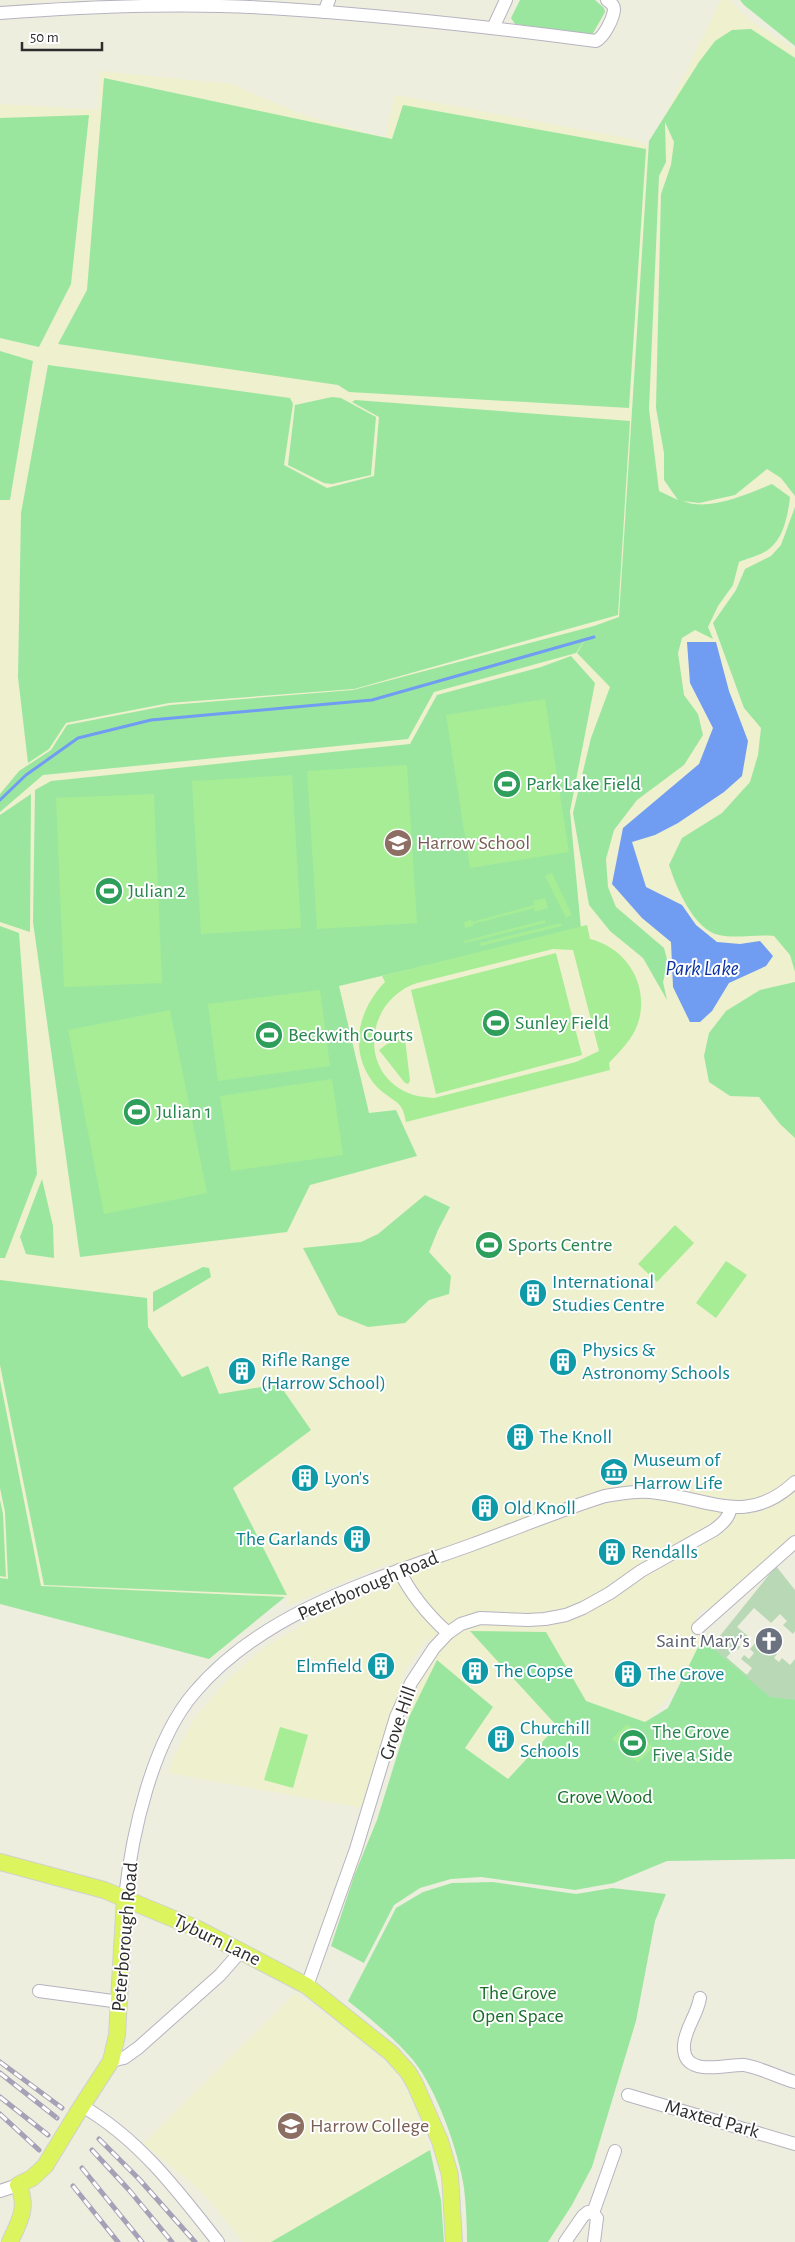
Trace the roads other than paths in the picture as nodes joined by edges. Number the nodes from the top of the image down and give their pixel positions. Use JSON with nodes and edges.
{"nodes":[{"id":1,"x":330,"y":0,"type":"edge"},
{"id":2,"x":506,"y":0,"type":"edge"},
{"id":3,"x":607,"y":0,"type":"edge"},
{"id":4,"x":324,"y":12,"type":"junction"},
{"id":5,"x":0,"y":13,"type":"edge"},
{"id":6,"x":492,"y":28,"type":"junction"},
{"id":7,"x":795,"y":1482,"type":"edge"},
{"id":8,"x":731,"y":1507,"type":"junction"},
{"id":9,"x":795,"y":1542,"type":"edge"},
{"id":10,"x":399,"y":1570,"type":"junction"},
{"id":11,"x":698,"y":1628,"type":"dead end"},
{"id":12,"x":448,"y":1633,"type":"junction"},
{"id":13,"x":0,"y":1862,"type":"edge"},
{"id":14,"x":125,"y":1897,"type":"junction"},
{"id":15,"x":241,"y":1951,"type":"junction"},
{"id":16,"x":307,"y":1986,"type":"junction"},
{"id":17,"x":39,"y":1992,"type":"dead end"},
{"id":18,"x":700,"y":1998,"type":"dead end"},
{"id":19,"x":120,"y":2002,"type":"junction"},
{"id":20,"x":111,"y":2061,"type":"junction"},
{"id":21,"x":795,"y":2082,"type":"edge"},
{"id":22,"x":628,"y":2095,"type":"dead end"},
{"id":23,"x":80,"y":2109,"type":"junction"},
{"id":24,"x":795,"y":2144,"type":"edge"},
{"id":25,"x":615,"y":2151,"type":"dead end"},
{"id":26,"x":18,"y":2185,"type":"junction"},
{"id":27,"x":0,"y":2191,"type":"edge"},
{"id":28,"x":593,"y":2213,"type":"junction"},
{"id":29,"x":10,"y":2242,"type":"edge"},
{"id":30,"x":218,"y":2242,"type":"edge"},
{"id":31,"x":454,"y":2242,"type":"edge"},
{"id":32,"x":565,"y":2242,"type":"edge"},
{"id":33,"x":594,"y":2242,"type":"edge"}],
"edges":[{"from":1,"to":4,"type":"street"},
{"from":2,"to":6,"type":"street"},
{"from":3,"to":6,"type":"street"},
{"from":4,"to":5,"type":"street"},
{"from":4,"to":6,"type":"street"},
{"from":7,"to":8,"type":"street","name":"Peterborough Road"},
{"from":8,"to":10,"type":"street","name":"Peterborough Road"},
{"from":8,"to":12,"type":"street","name":"Grove Hill"},
{"from":9,"to":11,"type":"street"},
{"from":10,"to":12,"type":"street"},
{"from":10,"to":14,"type":"street","name":"Peterborough Road"},
{"from":12,"to":16,"type":"street","name":"Grove Hill"},
{"from":13,"to":14,"type":"main road","name":"Tyburn Lane"},
{"from":14,"to":15,"type":"main road","name":"Tyburn Lane"},
{"from":14,"to":19,"type":"main road","name":"Peterborough Road"},
{"from":15,"to":16,"type":"main road","name":"Tyburn Lane"},
{"from":15,"to":20,"type":"street"},
{"from":16,"to":31,"type":"main road","name":"Tyburn Lane"},
{"from":17,"to":19,"type":"street"},
{"from":18,"to":21,"type":"street"},
{"from":19,"to":20,"type":"main road","name":"Peterborough Road"},
{"from":20,"to":23,"type":"main road","name":"Peterborough Road"},
{"from":22,"to":24,"type":"street","name":"Maxted Park"},
{"from":23,"to":26,"type":"main road","name":"Peterborough Road","bridge":true},
{"from":23,"to":30,"type":"street"},
{"from":25,"to":28,"type":"street"},
{"from":26,"to":27,"type":"street"},
{"from":26,"to":29,"type":"main road"},
{"from":28,"to":32,"type":"street"},
{"from":28,"to":33,"type":"street"}]}
